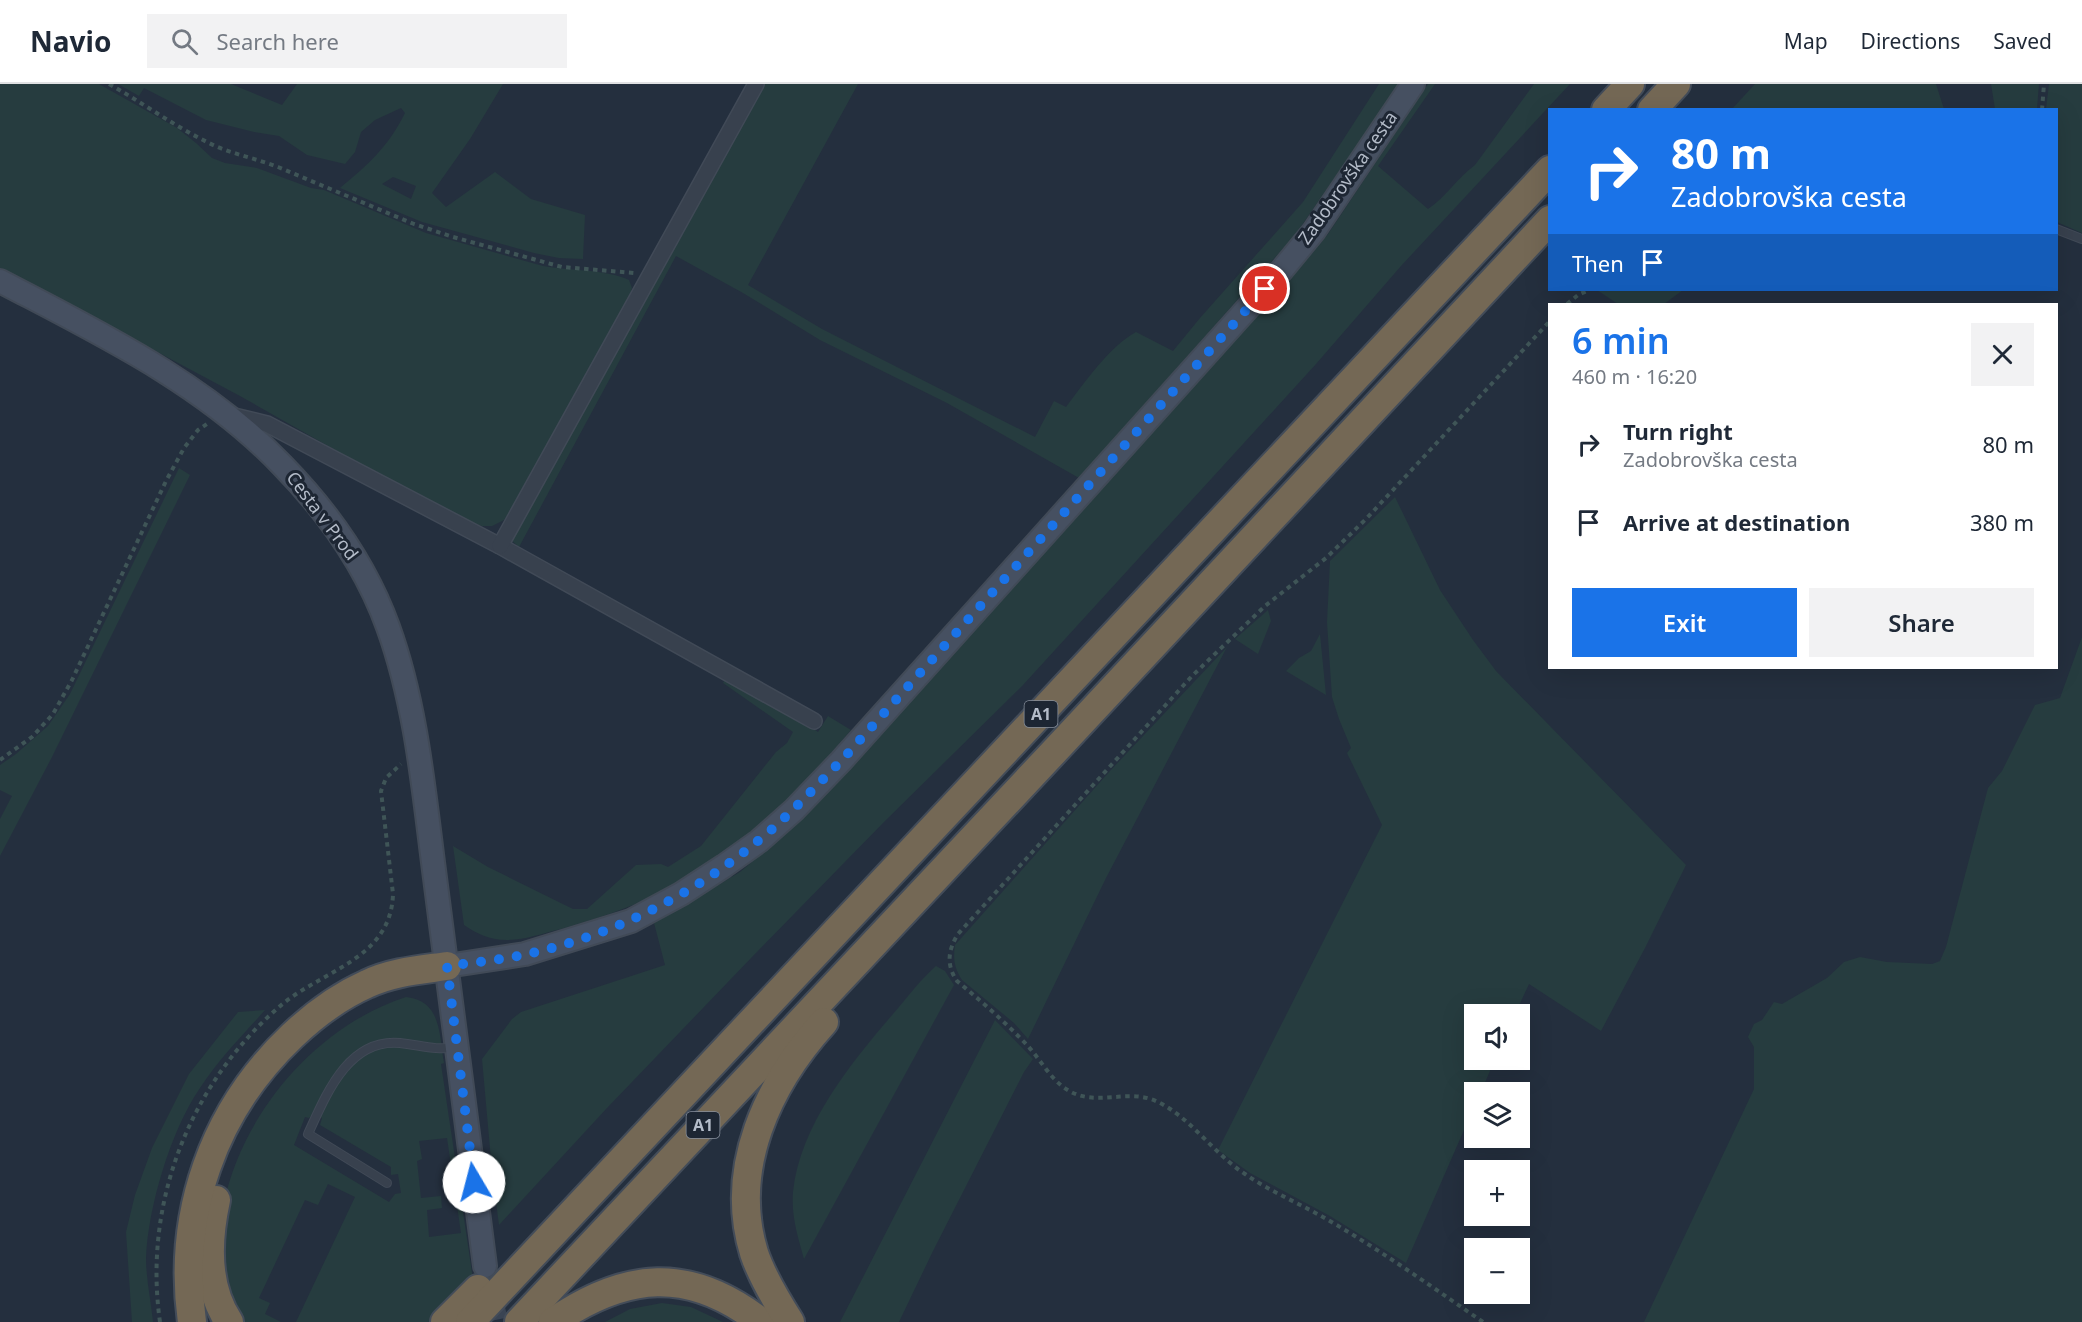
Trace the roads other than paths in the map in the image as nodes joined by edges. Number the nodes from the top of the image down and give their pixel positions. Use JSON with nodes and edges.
{"nodes":[{"id":1,"x":756,"y":84,"type":"edge"},
{"id":2,"x":1413,"y":84,"type":"edge"},
{"id":3,"x":1630,"y":84,"type":"edge"},
{"id":4,"x":1676,"y":84,"type":"edge"},
{"id":5,"x":1608,"y":108,"type":"edge"},
{"id":6,"x":1654,"y":108,"type":"edge"},
{"id":7,"x":1548,"y":172,"type":"edge"},
{"id":8,"x":1548,"y":222,"type":"edge"},
{"id":9,"x":2058,"y":230,"type":"edge"},
{"id":10,"x":2082,"y":239,"type":"edge"},
{"id":11,"x":0,"y":281,"type":"edge"},
{"id":12,"x":225,"y":414,"type":"junction"},
{"id":13,"x":500,"y":546,"type":"junction"},
{"id":14,"x":814,"y":721,"type":"dead end"},
{"id":15,"x":889,"y":928,"type":"junction"},
{"id":16,"x":447,"y":966,"type":"junction"},
{"id":17,"x":456,"y":1047,"type":"junction"},
{"id":18,"x":387,"y":1183,"type":"dead end"},
{"id":19,"x":531,"y":1257,"type":"junction"},
{"id":20,"x":485,"y":1266,"type":"tunnel mouth"},
{"id":21,"x":192,"y":1322,"type":"edge"},
{"id":22,"x":230,"y":1322,"type":"edge"},
{"id":23,"x":445,"y":1322,"type":"edge"},
{"id":24,"x":470,"y":1322,"type":"edge"},
{"id":25,"x":519,"y":1322,"type":"edge"},
{"id":26,"x":553,"y":1322,"type":"edge"},
{"id":27,"x":761,"y":1322,"type":"edge"},
{"id":28,"x":790,"y":1322,"type":"edge"}],
"edges":[{"from":1,"to":13,"type":"street"},
{"from":2,"to":16,"type":"main road","name":"Zadobrovška cesta"},
{"from":3,"to":5,"type":"highway"},
{"from":4,"to":6,"type":"highway"},
{"from":7,"to":19,"type":"highway","number":"A1"},
{"from":8,"to":15,"type":"highway","number":"A1"},
{"from":9,"to":10,"type":"lane"},
{"from":11,"to":12,"type":"main road","name":"Cesta v Prod"},
{"from":12,"to":13,"type":"street"},
{"from":12,"to":16,"type":"main road","name":"Cesta v Prod"},
{"from":13,"to":14,"type":"street"},
{"from":15,"to":25,"type":"highway","number":"A1"},
{"from":15,"to":28,"type":"highway"},
{"from":16,"to":17,"type":"main road","name":"Cesta v Prod"},
{"from":16,"to":21,"type":"highway"},
{"from":16,"to":22,"type":"highway"},
{"from":17,"to":18,"type":"lane"},
{"from":17,"to":20,"type":"main road","name":"Cesta v Prod"},
{"from":19,"to":23,"type":"highway"},
{"from":19,"to":24,"type":"highway","number":"A1"},
{"from":26,"to":27,"type":"highway"}]}
